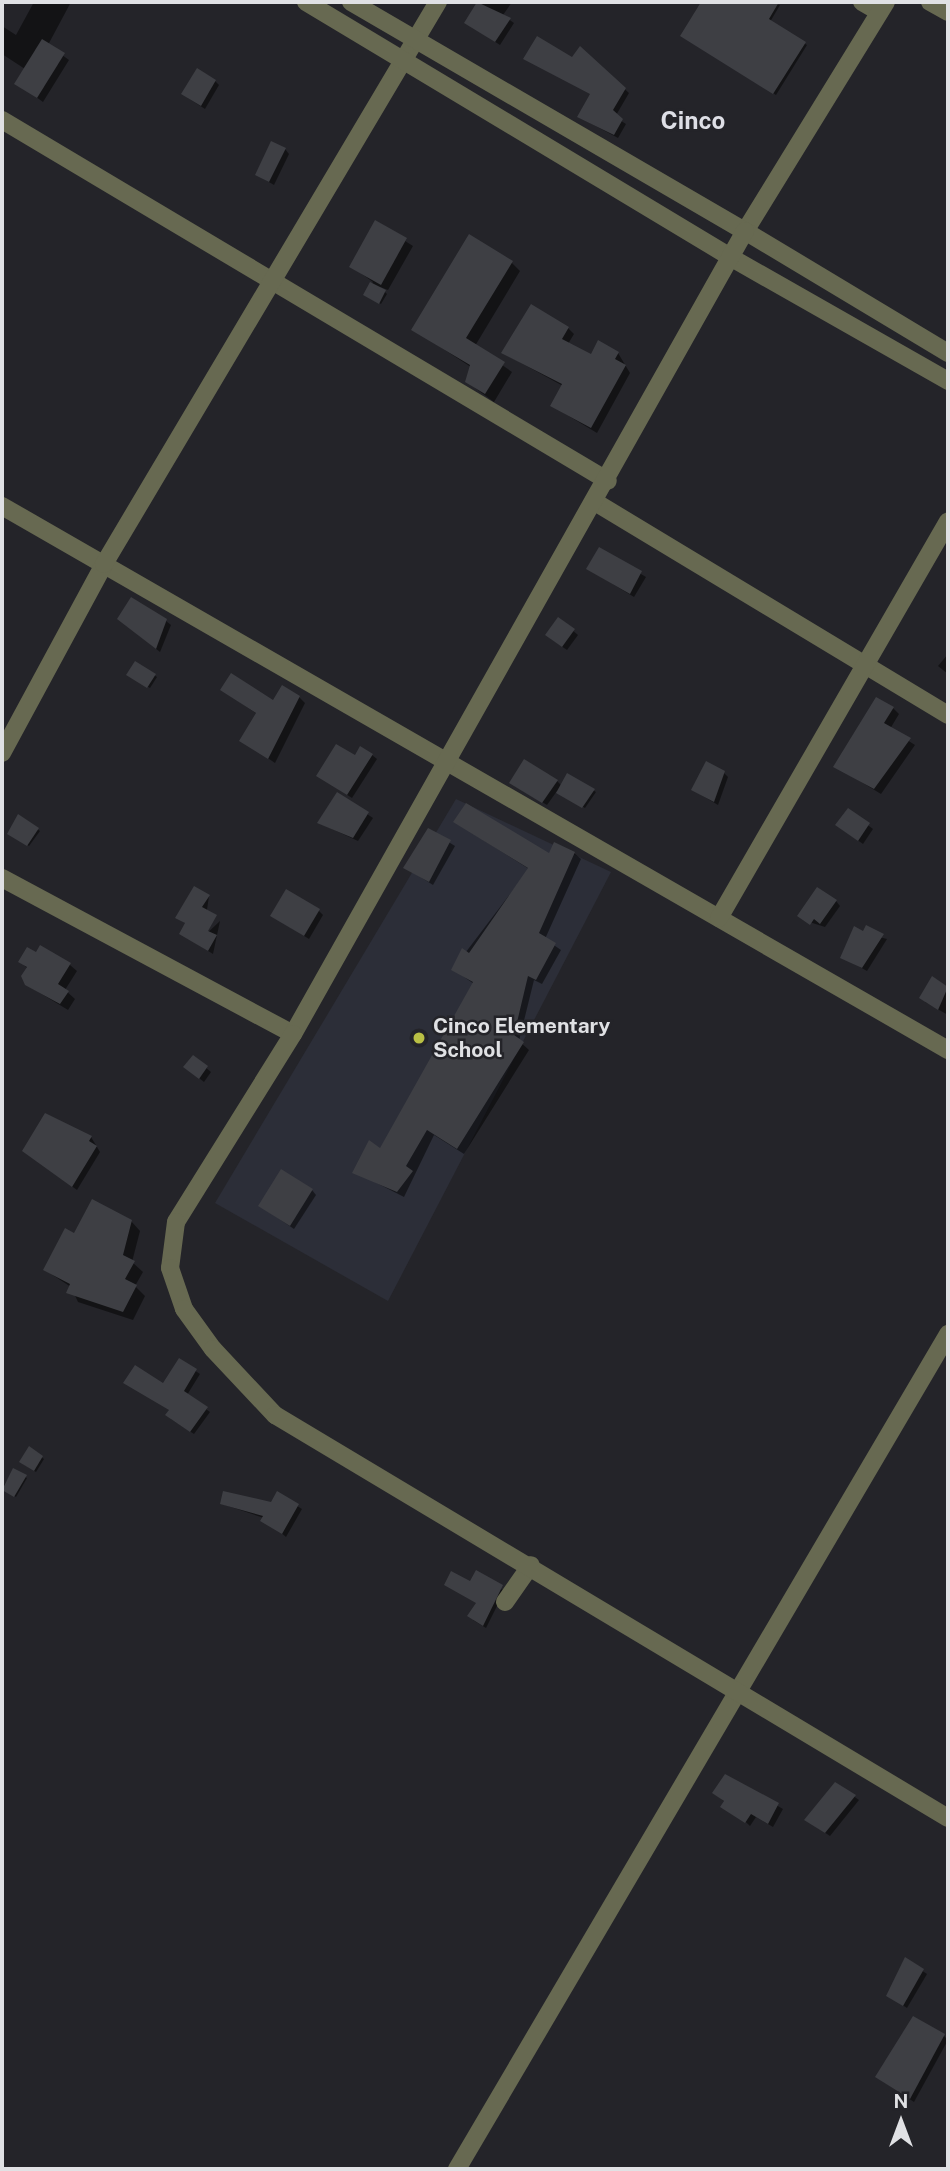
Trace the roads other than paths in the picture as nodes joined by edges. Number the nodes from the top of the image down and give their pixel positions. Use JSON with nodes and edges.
{"nodes":[{"id":1,"x":306,"y":2,"type":"edge"},
{"id":2,"x":351,"y":2,"type":"edge"},
{"id":3,"x":438,"y":2,"type":"edge"},
{"id":4,"x":862,"y":2,"type":"edge"},
{"id":5,"x":930,"y":2,"type":"edge"},
{"id":6,"x":883,"y":7,"type":"edge"},
{"id":7,"x":948,"y":12,"type":"edge"},
{"id":8,"x":416,"y":41,"type":"junction"},
{"id":9,"x":405,"y":60,"type":"junction"},
{"id":10,"x":2,"y":120,"type":"edge"},
{"id":11,"x":745,"y":231,"type":"junction"},
{"id":12,"x":730,"y":257,"type":"junction"},
{"id":13,"x":274,"y":286,"type":"junction"},
{"id":14,"x":948,"y":353,"type":"edge"},
{"id":15,"x":948,"y":381,"type":"edge"},
{"id":16,"x":608,"y":481,"type":"junction"},
{"id":17,"x":595,"y":502,"type":"junction"},
{"id":18,"x":2,"y":506,"type":"edge"},
{"id":19,"x":948,"y":521,"type":"edge"},
{"id":20,"x":104,"y":564,"type":"junction"},
{"id":21,"x":868,"y":663,"type":"junction"},
{"id":22,"x":948,"y":715,"type":"edge"},
{"id":23,"x":2,"y":753,"type":"edge"},
{"id":24,"x":446,"y":763,"type":"junction"},
{"id":25,"x":2,"y":878,"type":"edge"},
{"id":26,"x":719,"y":918,"type":"junction"},
{"id":27,"x":293,"y":1034,"type":"junction"},
{"id":28,"x":948,"y":1050,"type":"edge"},
{"id":29,"x":948,"y":1334,"type":"edge"},
{"id":30,"x":531,"y":1565,"type":"junction"},
{"id":31,"x":505,"y":1602,"type":"dead end"},
{"id":32,"x":739,"y":1693,"type":"junction"},
{"id":33,"x":948,"y":1818,"type":"edge"},
{"id":34,"x":457,"y":2169,"type":"edge"}],
"edges":[{"from":1,"to":9,"type":"street"},
{"from":2,"to":8,"type":"street"},
{"from":3,"to":8,"type":"street"},
{"from":4,"to":6,"type":"street"},
{"from":5,"to":7,"type":"street"},
{"from":6,"to":11,"type":"street"},
{"from":8,"to":9,"type":"street"},
{"from":8,"to":11,"type":"street"},
{"from":9,"to":12,"type":"street"},
{"from":9,"to":13,"type":"street"},
{"from":10,"to":13,"type":"street"},
{"from":11,"to":12,"type":"street"},
{"from":11,"to":14,"type":"street"},
{"from":12,"to":15,"type":"street"},
{"from":12,"to":16,"type":"street"},
{"from":13,"to":16,"type":"street"},
{"from":13,"to":20,"type":"street"},
{"from":16,"to":17,"type":"street"},
{"from":17,"to":21,"type":"street"},
{"from":17,"to":24,"type":"street"},
{"from":18,"to":20,"type":"street"},
{"from":19,"to":21,"type":"street"},
{"from":20,"to":23,"type":"street"},
{"from":20,"to":24,"type":"street"},
{"from":21,"to":22,"type":"street"},
{"from":21,"to":26,"type":"street"},
{"from":24,"to":26,"type":"street"},
{"from":24,"to":27,"type":"street"},
{"from":25,"to":27,"type":"street"},
{"from":26,"to":28,"type":"street"},
{"from":27,"to":30,"type":"street"},
{"from":29,"to":32,"type":"street"},
{"from":30,"to":31,"type":"street"},
{"from":30,"to":32,"type":"street"},
{"from":32,"to":33,"type":"street"},
{"from":32,"to":34,"type":"street"}]}
